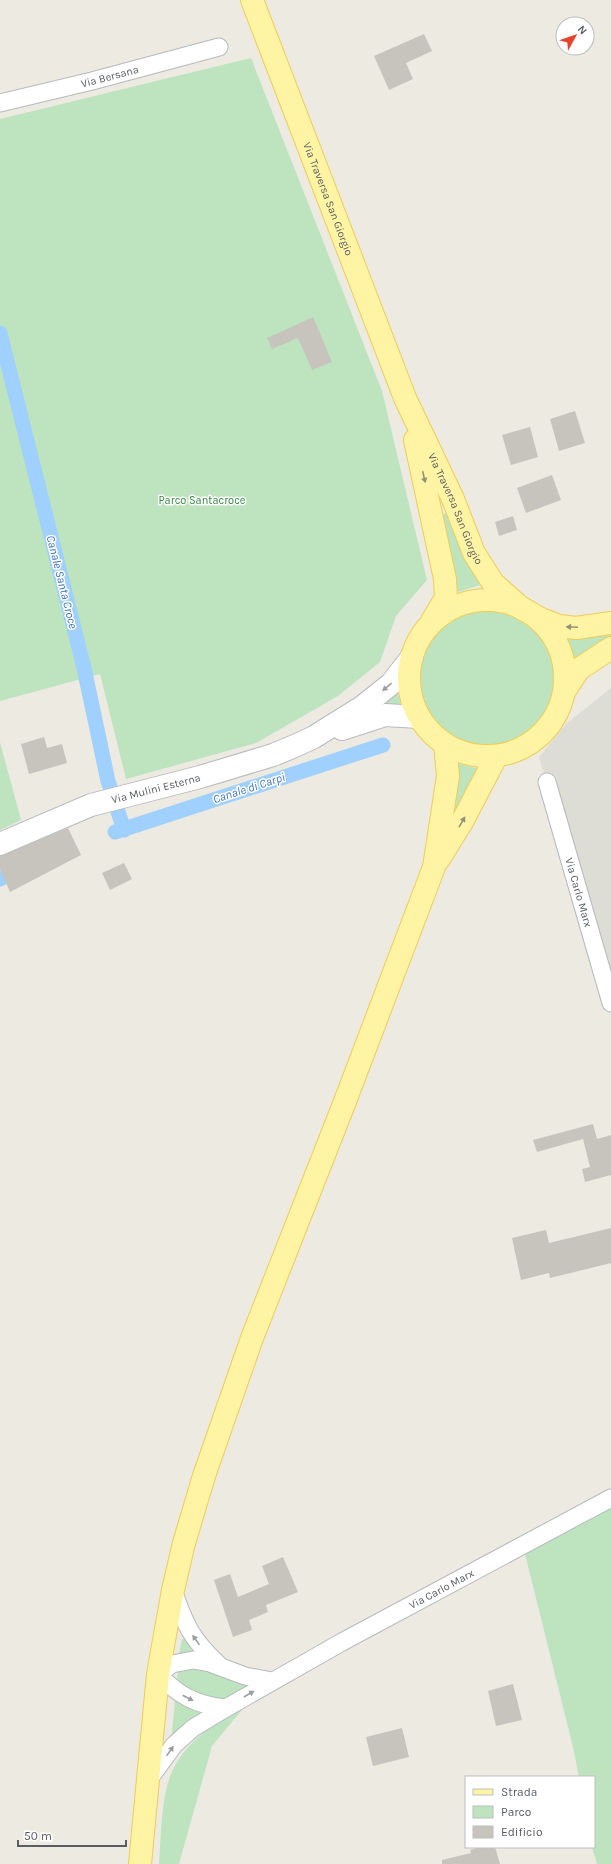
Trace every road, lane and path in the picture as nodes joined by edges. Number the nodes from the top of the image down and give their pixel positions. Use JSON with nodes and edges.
{"nodes":[{"id":1,"x":252,"y":0,"type":"edge"},
{"id":2,"x":219,"y":47,"type":"dead end"},
{"id":3,"x":0,"y":102,"type":"edge"},
{"id":4,"x":405,"y":398,"type":"junction"},
{"id":5,"x":521,"y":608,"type":"junction"},
{"id":6,"x":611,"y":623,"type":"edge"},
{"id":7,"x":428,"y":626,"type":"junction"},
{"id":8,"x":611,"y":648,"type":"edge"},
{"id":9,"x":412,"y":657,"type":"junction"},
{"id":10,"x":563,"y":693,"type":"junction"},
{"id":11,"x":419,"y":717,"type":"junction"},
{"id":12,"x":314,"y":737,"type":"junction"},
{"id":13,"x":445,"y":744,"type":"junction"},
{"id":14,"x":496,"y":757,"type":"junction"},
{"id":15,"x":547,"y":782,"type":"dead end"},
{"id":16,"x":0,"y":844,"type":"edge"},
{"id":17,"x":434,"y":867,"type":"junction"},
{"id":18,"x":611,"y":1003,"type":"edge"},
{"id":19,"x":611,"y":1498,"type":"edge"},
{"id":20,"x":173,"y":1590,"type":"junction"},
{"id":21,"x":223,"y":1668,"type":"junction"},
{"id":22,"x":158,"y":1674,"type":"junction"},
{"id":23,"x":272,"y":1681,"type":"junction"},
{"id":24,"x":226,"y":1708,"type":"junction"},
{"id":25,"x":147,"y":1782,"type":"junction"},
{"id":26,"x":140,"y":1864,"type":"edge"}],
"edges":[{"from":1,"to":4,"type":"main road","name":"Via Traversa San Giorgio"},
{"from":2,"to":3,"type":"street","name":"Via Bersana"},
{"from":4,"to":5,"type":"main road","name":"Via Traversa San Giorgio"},
{"from":4,"to":7,"type":"main road","name":"Via Traversa San Giorgio","one_way":true},
{"from":6,"to":5,"type":"main road","one_way":true},
{"from":5,"to":7,"type":"main road"},
{"from":5,"to":10,"type":"main road"},
{"from":7,"to":9,"type":"main road","name":"Via Traversa San Giorgio"},
{"from":8,"to":10,"type":"main road"},
{"from":9,"to":11,"type":"main road","name":"Via Traversa San Giorgio"},
{"from":9,"to":12,"type":"main road","name":"Via Mulini Esterna","one_way":true},
{"from":10,"to":14,"type":"main road"},
{"from":11,"to":12,"type":"main road","name":"Via Mulini Esterna"},
{"from":11,"to":13,"type":"main road","name":"Via Traversa San Giorgio"},
{"from":12,"to":16,"type":"main road","name":"Via Mulini Esterna"},
{"from":13,"to":14,"type":"main road","name":"Via Traversa San Giorgio"},
{"from":13,"to":17,"type":"main road"},
{"from":17,"to":14,"type":"main road","one_way":true},
{"from":15,"to":18,"type":"street","name":"Via Carlo Marx"},
{"from":17,"to":20,"type":"main road"},
{"from":19,"to":23,"type":"street","name":"Via Carlo Marx"},
{"from":21,"to":20,"type":"street","one_way":true},
{"from":20,"to":22,"type":"main road"},
{"from":21,"to":22,"type":"street"},
{"from":21,"to":23,"type":"street"},
{"from":22,"to":24,"type":"street","one_way":true},
{"from":22,"to":25,"type":"main road"},
{"from":24,"to":23,"type":"street","name":"Via Carlo Marx","one_way":true},
{"from":25,"to":24,"type":"street","name":"Via Carlo Marx","one_way":true},
{"from":25,"to":26,"type":"main road"}]}
